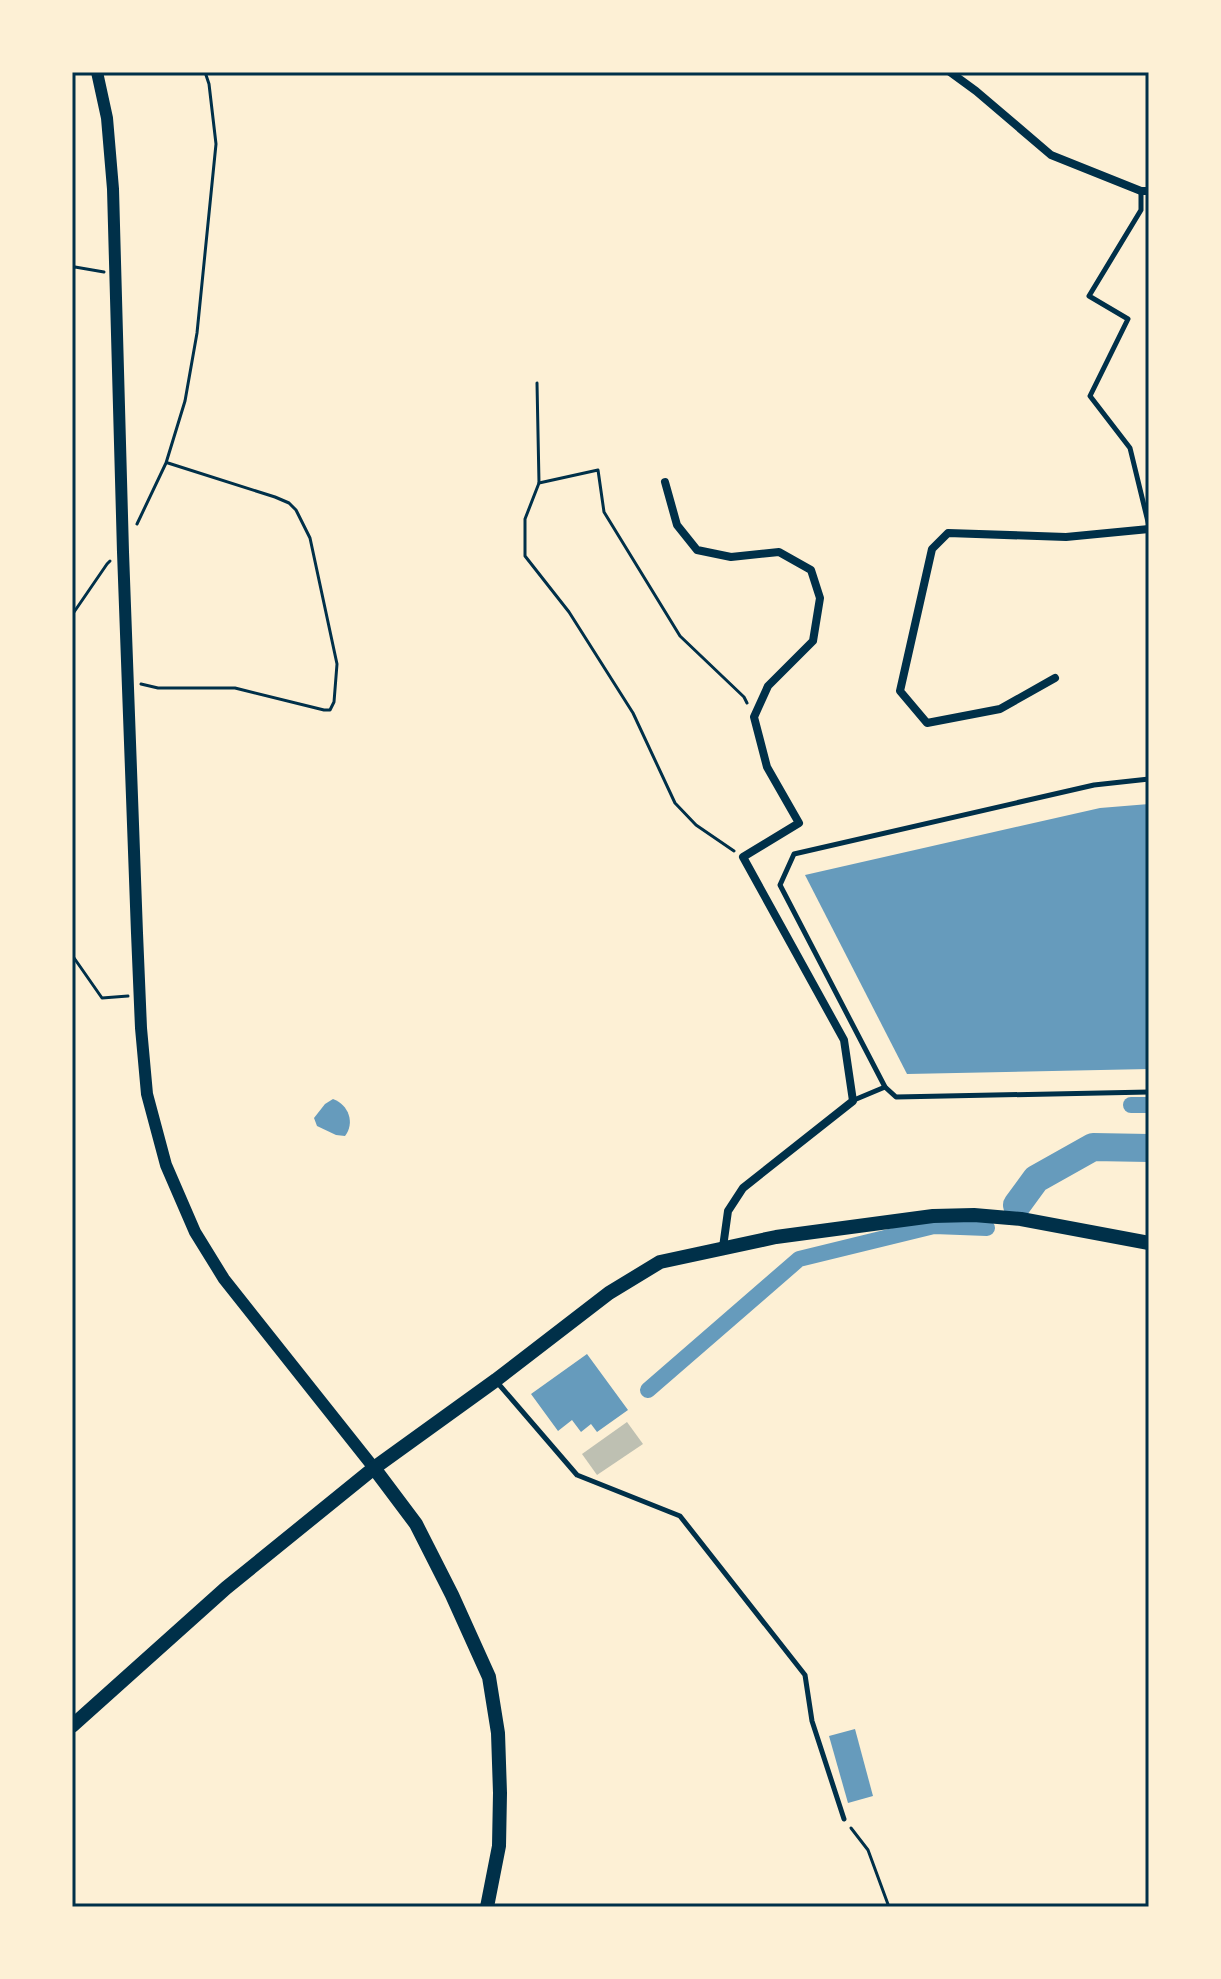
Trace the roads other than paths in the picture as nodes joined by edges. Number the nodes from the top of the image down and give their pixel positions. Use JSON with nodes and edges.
{"nodes":[{"id":1,"x":97,"y":72,"type":"edge"},
{"id":2,"x":950,"y":72,"type":"edge"},
{"id":3,"x":1145,"y":191,"type":"edge"},
{"id":4,"x":665,"y":482,"type":"dead end"},
{"id":5,"x":1149,"y":527,"type":"edge"},
{"id":6,"x":1055,"y":678,"type":"dead end"},
{"id":7,"x":1149,"y":779,"type":"edge"},
{"id":8,"x":885,"y":1087,"type":"junction"},
{"id":9,"x":1149,"y":1092,"type":"edge"},
{"id":10,"x":853,"y":1101,"type":"junction"},
{"id":11,"x":1149,"y":1243,"type":"edge"},
{"id":12,"x":723,"y":1247,"type":"junction"},
{"id":13,"x":496,"y":1380,"type":"junction"},
{"id":14,"x":374,"y":1468,"type":"junction"},
{"id":15,"x":72,"y":1726,"type":"edge"},
{"id":16,"x":844,"y":1819,"type":"road end"},
{"id":17,"x":487,"y":1907,"type":"edge"}],
"edges":[{"from":1,"to":14,"type":"street"},
{"from":2,"to":3,"type":"street"},
{"from":3,"to":5,"type":"lane"},
{"from":4,"to":10,"type":"street"},
{"from":5,"to":6,"type":"street"},
{"from":7,"to":8,"type":"lane"},
{"from":8,"to":9,"type":"lane"},
{"from":8,"to":10,"type":"lane"},
{"from":10,"to":12,"type":"street"},
{"from":11,"to":12,"type":"main road"},
{"from":12,"to":13,"type":"main road"},
{"from":13,"to":14,"type":"main road"},
{"from":13,"to":16,"type":"lane"},
{"from":14,"to":15,"type":"main road"},
{"from":14,"to":17,"type":"main road"}]}
